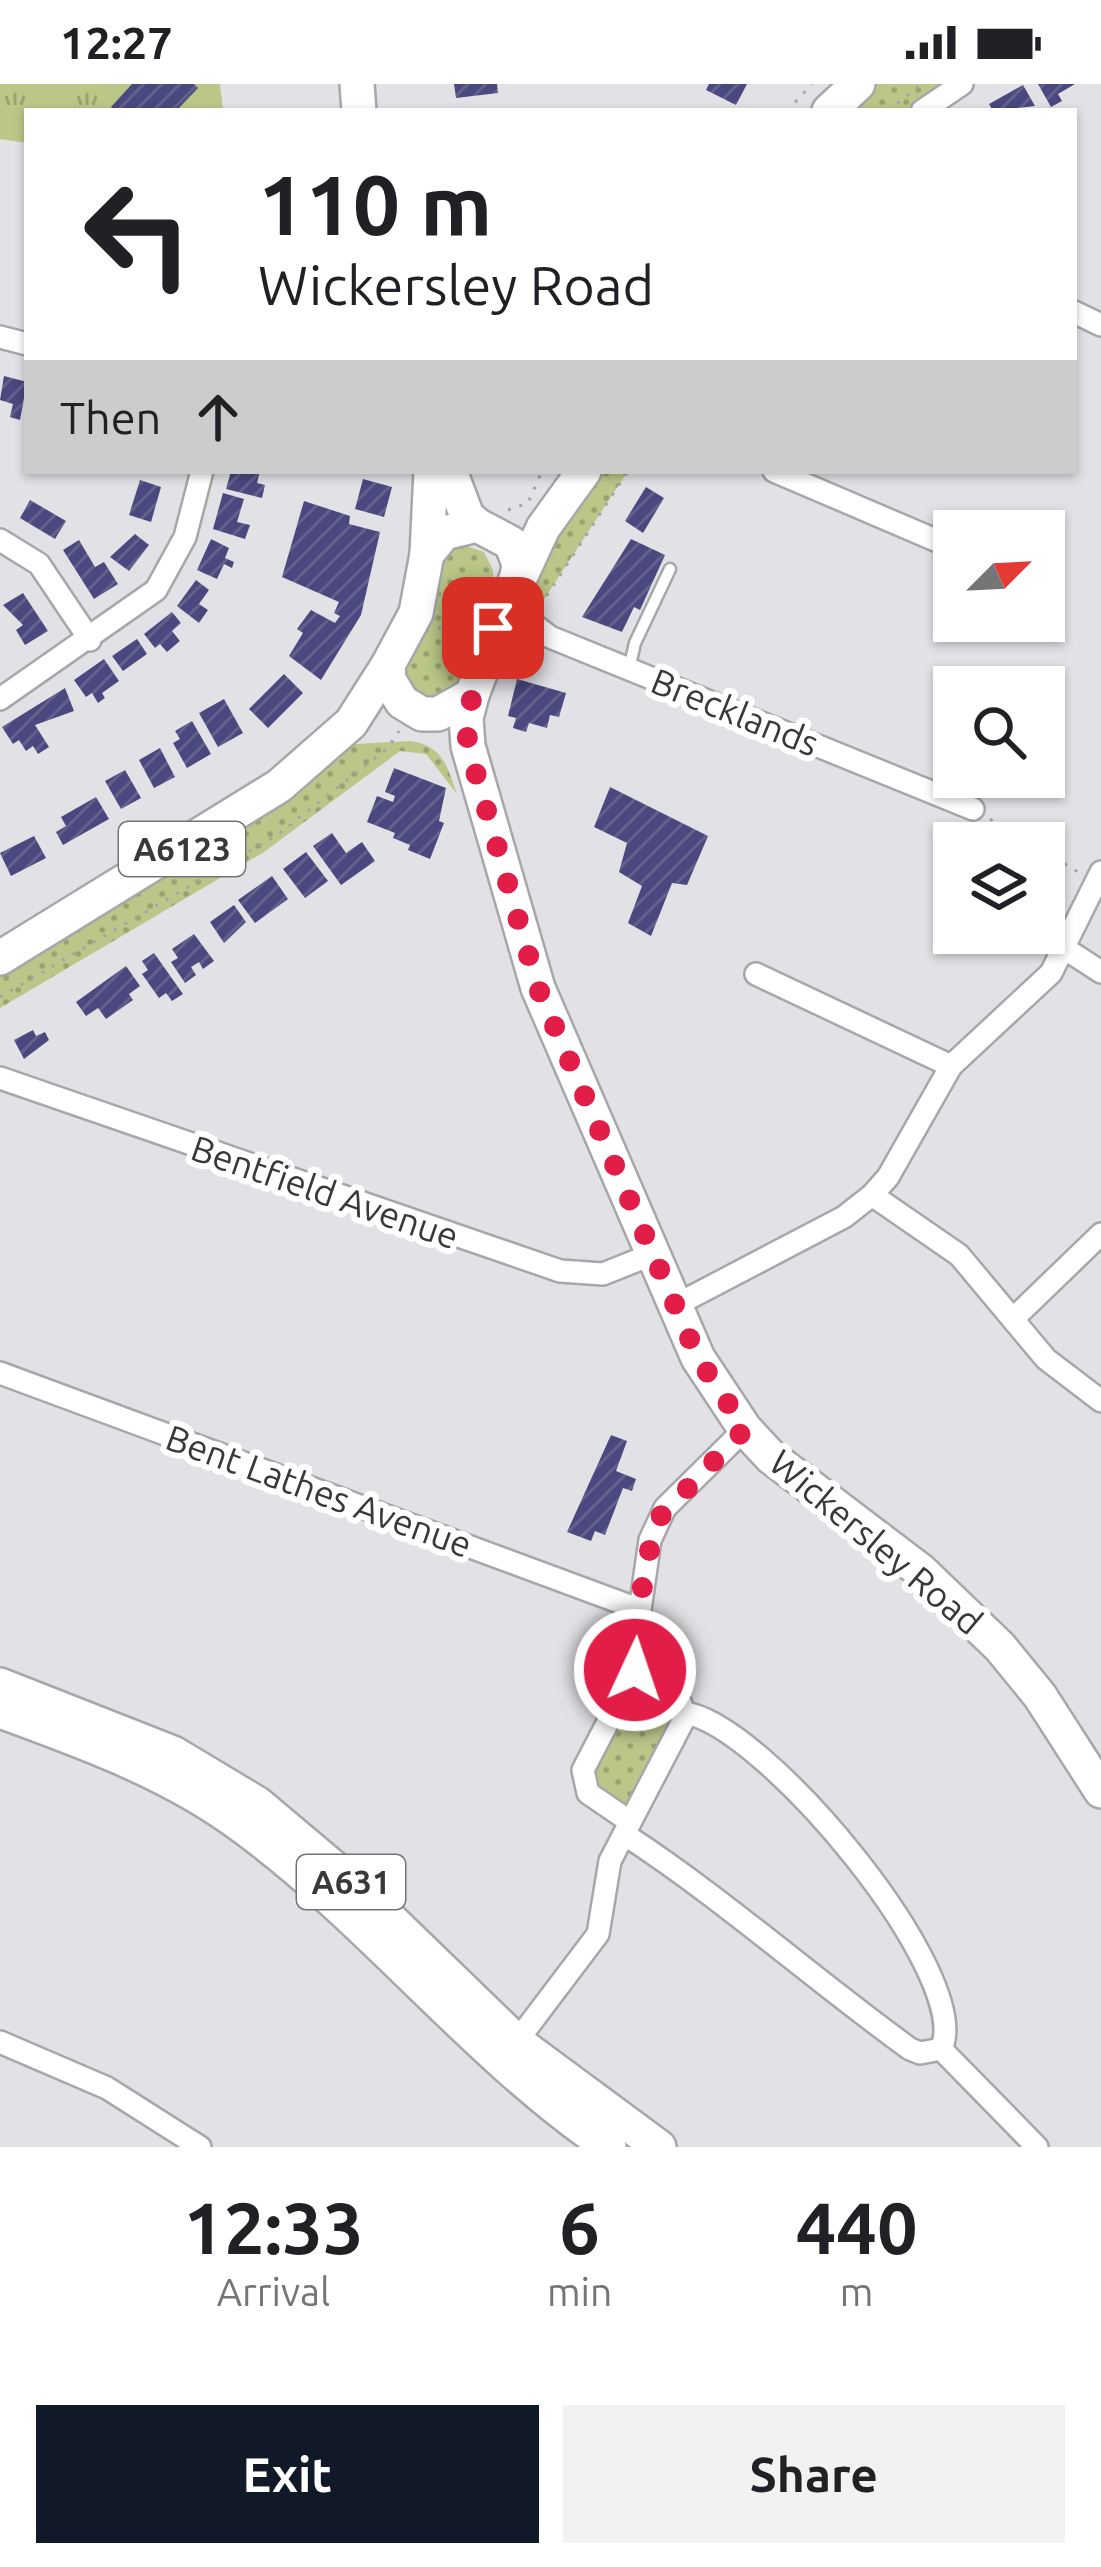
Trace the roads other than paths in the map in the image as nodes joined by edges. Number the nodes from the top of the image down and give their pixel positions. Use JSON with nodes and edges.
{"nodes":[{"id":1,"x":859,"y":84,"type":"edge"},
{"id":2,"x":962,"y":84,"type":"edge"},
{"id":3,"x":832,"y":108,"type":"edge"},
{"id":4,"x":926,"y":108,"type":"edge"},
{"id":5,"x":201,"y":474,"type":"edge"},
{"id":6,"x":431,"y":474,"type":"edge"},
{"id":7,"x":452,"y":474,"type":"edge"},
{"id":8,"x":582,"y":474,"type":"edge"},
{"id":9,"x":781,"y":474,"type":"edge"},
{"id":10,"x":486,"y":528,"type":"junction"},
{"id":11,"x":543,"y":528,"type":"junction"},
{"id":12,"x":933,"y":539,"type":"edge"},
{"id":13,"x":0,"y":540,"type":"edge"},
{"id":14,"x":428,"y":554,"type":"junction"},
{"id":15,"x":670,"y":569,"type":"dead end"},
{"id":16,"x":517,"y":603,"type":"junction"},
{"id":17,"x":90,"y":640,"type":"junction"},
{"id":18,"x":388,"y":665,"type":"junction"},
{"id":19,"x":629,"y":669,"type":"junction"},
{"id":20,"x":472,"y":695,"type":"junction"},
{"id":21,"x":0,"y":699,"type":"edge"},
{"id":22,"x":417,"y":712,"type":"junction"},
{"id":23,"x":351,"y":723,"type":"junction"},
{"id":24,"x":468,"y":746,"type":"junction"},
{"id":25,"x":973,"y":808,"type":"road end"},
{"id":26,"x":1099,"y":877,"type":"edge"},
{"id":27,"x":1066,"y":950,"type":"junction"},
{"id":28,"x":0,"y":958,"type":"edge"},
{"id":29,"x":1101,"y":972,"type":"edge"},
{"id":30,"x":756,"y":974,"type":"dead end"},
{"id":31,"x":951,"y":1066,"type":"junction"},
{"id":32,"x":0,"y":1078,"type":"edge"},
{"id":33,"x":872,"y":1195,"type":"junction"},
{"id":34,"x":1101,"y":1234,"type":"edge"},
{"id":35,"x":653,"y":1254,"type":"junction"},
{"id":36,"x":676,"y":1305,"type":"junction"},
{"id":37,"x":1013,"y":1319,"type":"junction"},
{"id":38,"x":0,"y":1373,"type":"edge"},
{"id":39,"x":1101,"y":1401,"type":"edge"},
{"id":40,"x":745,"y":1429,"type":"junction"},
{"id":41,"x":638,"y":1610,"type":"junction"},
{"id":42,"x":635,"y":1670,"type":"junction"},
{"id":43,"x":0,"y":1685,"type":"edge"},
{"id":44,"x":0,"y":1712,"type":"edge"},
{"id":45,"x":684,"y":1713,"type":"junction"},
{"id":46,"x":1101,"y":1791,"type":"edge"},
{"id":47,"x":626,"y":1827,"type":"junction"},
{"id":48,"x":0,"y":2042,"type":"edge"},
{"id":49,"x":941,"y":2049,"type":"junction"},
{"id":50,"x":507,"y":2052,"type":"junction"},
{"id":51,"x":604,"y":2138,"type":"edge"},
{"id":52,"x":200,"y":2147,"type":"edge"},
{"id":53,"x":659,"y":2147,"type":"edge"},
{"id":54,"x":1037,"y":2147,"type":"edge"}],
"edges":[{"from":1,"to":3,"type":"main road"},
{"from":2,"to":4,"type":"street"},
{"from":5,"to":17,"type":"street"},
{"from":6,"to":14,"type":"main road"},
{"from":7,"to":10,"type":"main road"},
{"from":8,"to":11,"type":"main road"},
{"from":9,"to":12,"type":"street"},
{"from":10,"to":11,"type":"main road"},
{"from":10,"to":14,"type":"main road"},
{"from":10,"to":16,"type":"main road"},
{"from":11,"to":16,"type":"main road"},
{"from":13,"to":17,"type":"street"},
{"from":14,"to":18,"type":"main road"},
{"from":15,"to":19,"type":"lane"},
{"from":16,"to":19,"type":"street","name":"Brecklands"},
{"from":16,"to":20,"type":"main road"},
{"from":17,"to":21,"type":"street"},
{"from":18,"to":22,"type":"main road"},
{"from":18,"to":23,"type":"main road","number":"A6123"},
{"from":19,"to":25,"type":"street","name":"Brecklands"},
{"from":20,"to":22,"type":"main road"},
{"from":20,"to":24,"type":"main road","name":"Wickersley Road"},
{"from":22,"to":23,"type":"main road","number":"A6123"},
{"from":22,"to":24,"type":"main road"},
{"from":23,"to":28,"type":"main road","number":"A6123"},
{"from":24,"to":35,"type":"main road","name":"Wickersley Road"},
{"from":26,"to":27,"type":"street"},
{"from":27,"to":29,"type":"street"},
{"from":27,"to":31,"type":"street"},
{"from":30,"to":31,"type":"street"},
{"from":31,"to":33,"type":"street"},
{"from":32,"to":35,"type":"street","name":"Bentfield Avenue"},
{"from":33,"to":36,"type":"street"},
{"from":33,"to":37,"type":"street"},
{"from":34,"to":37,"type":"street"},
{"from":35,"to":36,"type":"main road","name":"Wickersley Road"},
{"from":36,"to":40,"type":"main road","name":"Wickersley Road"},
{"from":37,"to":39,"type":"street"},
{"from":38,"to":41,"type":"street","name":"Bent Lathes Avenue"},
{"from":40,"to":41,"type":"street"},
{"from":40,"to":46,"type":"main road","name":"Wickersley Road"},
{"from":41,"to":42,"type":"street"},
{"from":42,"to":45,"type":"street"},
{"from":42,"to":47,"type":"street"},
{"from":43,"to":50,"type":"main road","number":"A631"},
{"from":44,"to":50,"type":"main road","number":"A631"},
{"from":45,"to":47,"type":"street"},
{"from":45,"to":49,"type":"street"},
{"from":47,"to":49,"type":"street"},
{"from":47,"to":50,"type":"street"},
{"from":48,"to":52,"type":"street"},
{"from":49,"to":54,"type":"street"},
{"from":50,"to":51,"type":"main road","number":"A631"},
{"from":51,"to":53,"type":"main road","number":"A631"}]}
